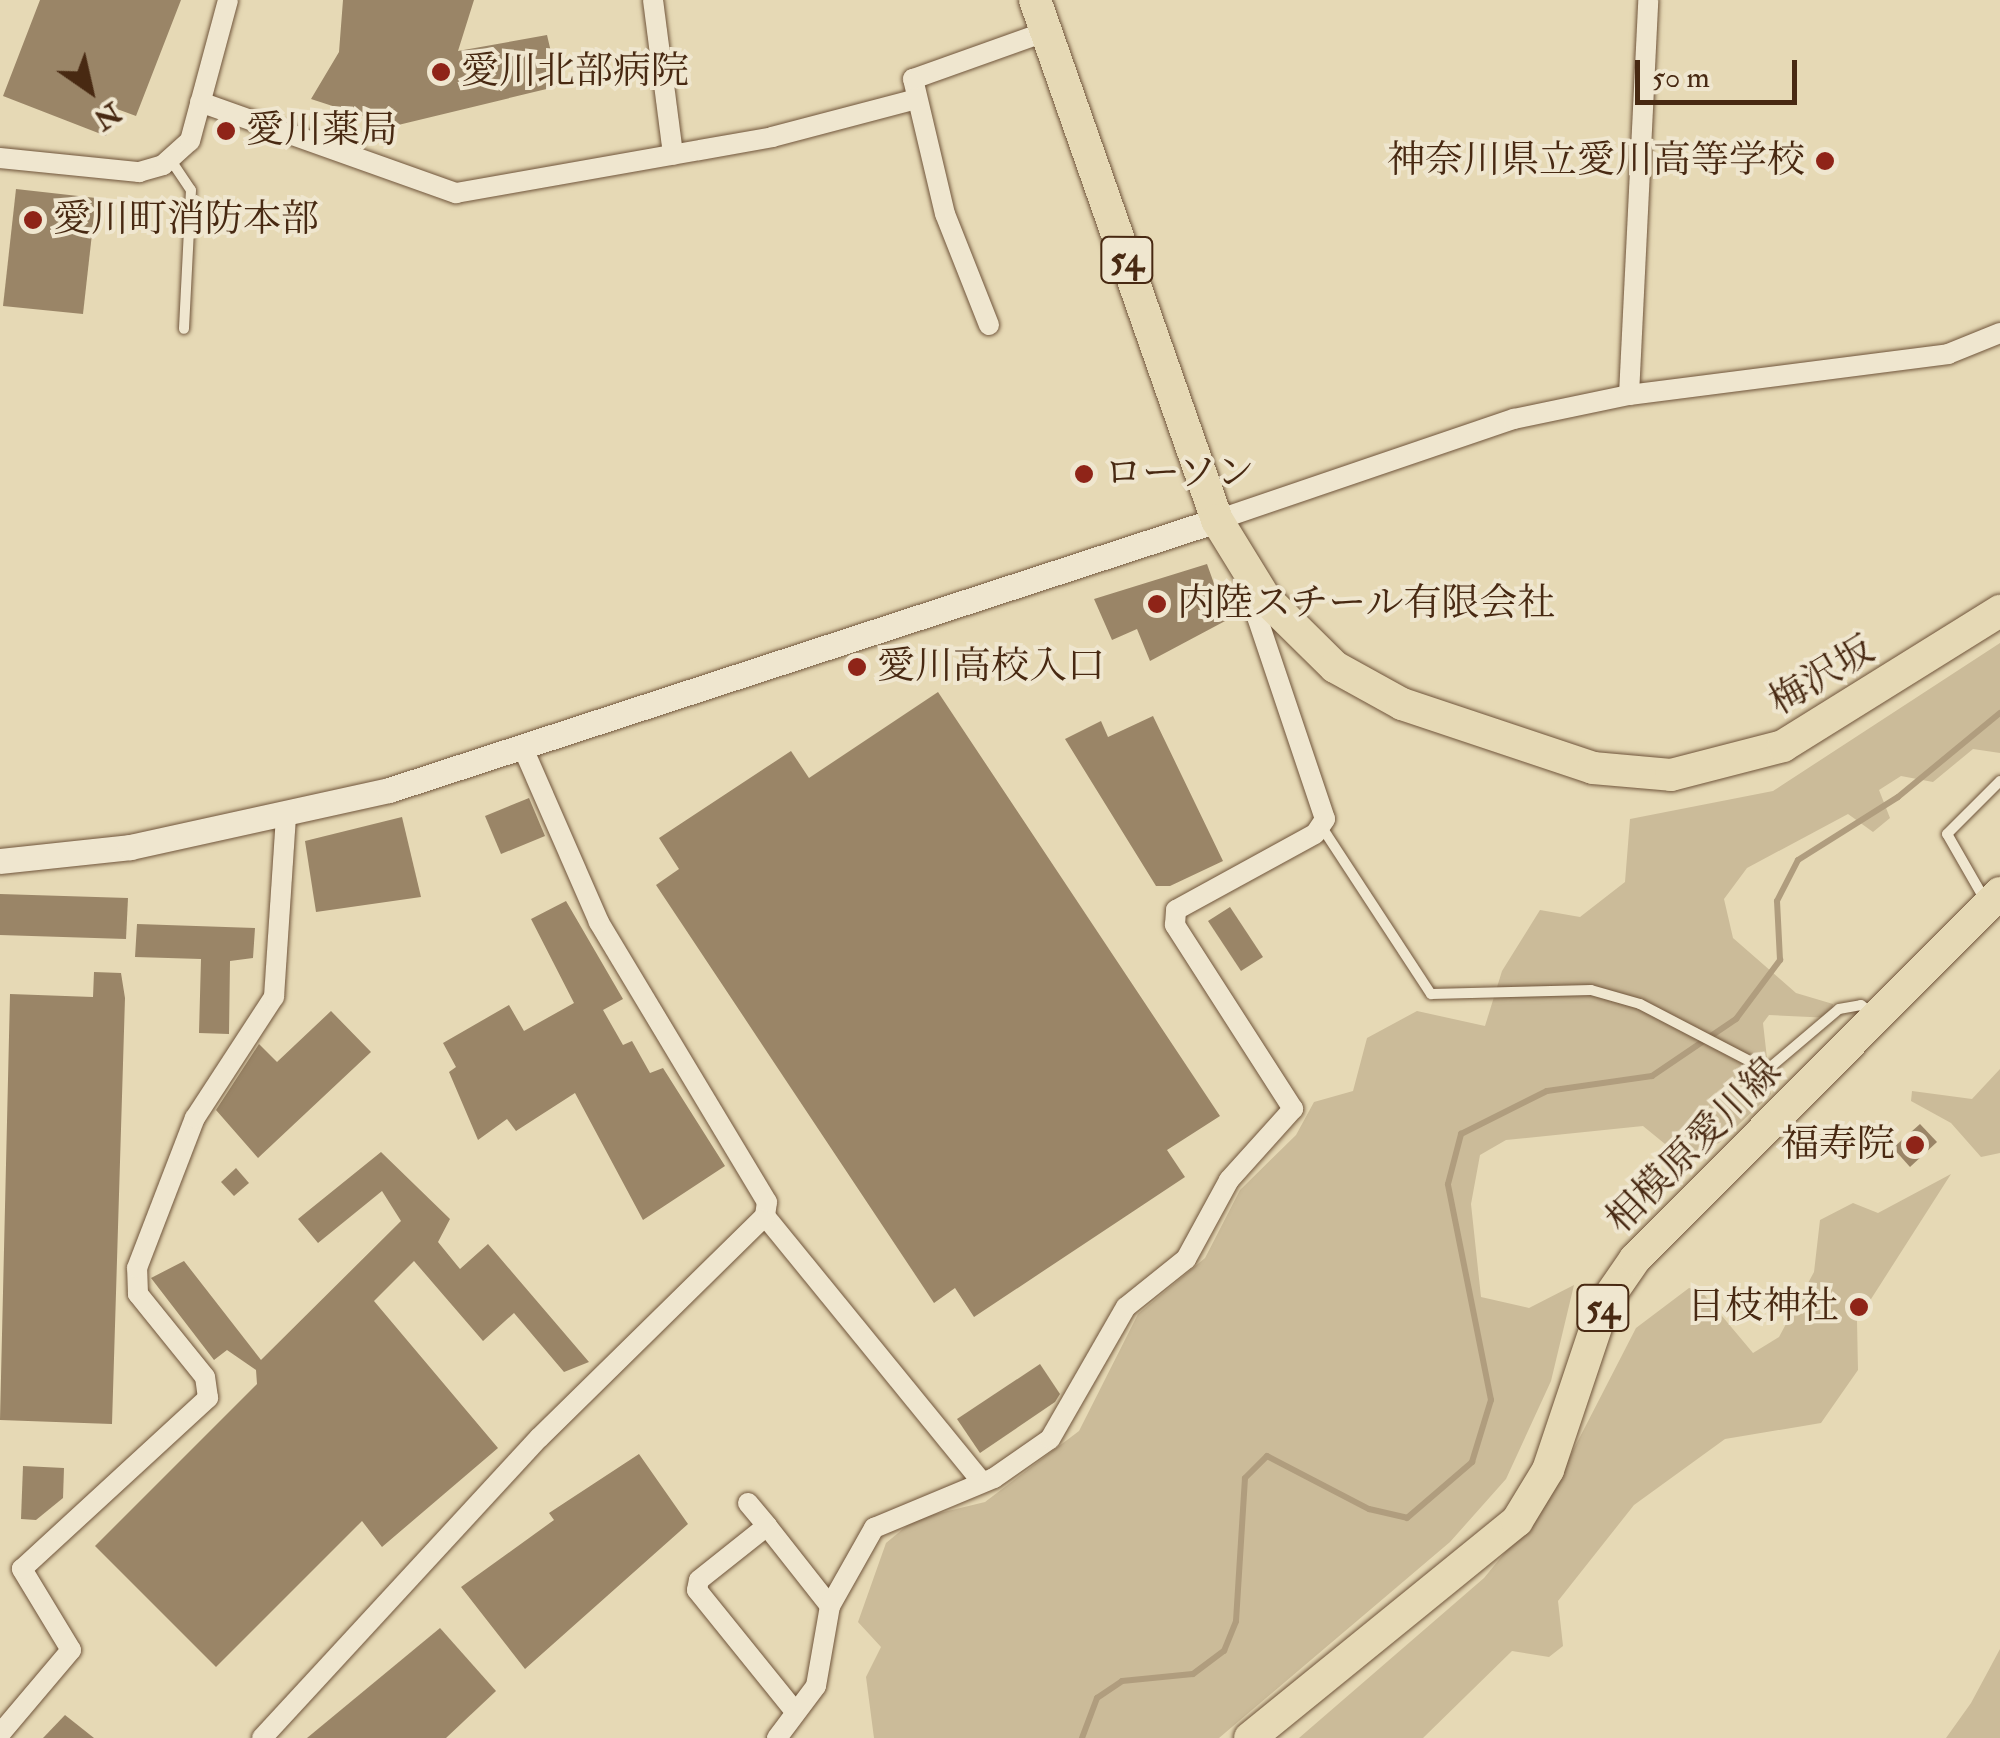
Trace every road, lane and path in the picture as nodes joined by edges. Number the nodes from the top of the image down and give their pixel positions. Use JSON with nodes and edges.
{"nodes":[{"id":1,"x":228,"y":0,"type":"edge"},
{"id":2,"x":653,"y":0,"type":"edge"},
{"id":3,"x":1035,"y":0,"type":"edge"},
{"id":4,"x":1648,"y":0,"type":"edge"},
{"id":5,"x":1045,"y":32,"type":"junction"},
{"id":6,"x":918,"y":99,"type":"junction"},
{"id":7,"x":200,"y":102,"type":"junction"},
{"id":8,"x":673,"y":155,"type":"junction"},
{"id":9,"x":0,"y":158,"type":"edge"},
{"id":10,"x":170,"y":159,"type":"junction"},
{"id":11,"x":989,"y":324,"type":"dead end"},
{"id":12,"x":184,"y":328,"type":"dead end"},
{"id":13,"x":2000,"y":333,"type":"edge"},
{"id":14,"x":1628,"y":394,"type":"junction"},
{"id":15,"x":1217,"y":520,"type":"junction"},
{"id":16,"x":1265,"y":598,"type":"junction"},
{"id":17,"x":2000,"y":611,"type":"edge"},
{"id":18,"x":523,"y":748,"type":"junction"},
{"id":19,"x":2000,"y":781,"type":"edge"},
{"id":20,"x":286,"y":815,"type":"junction"},
{"id":21,"x":1320,"y":826,"type":"junction"},
{"id":22,"x":0,"y":862,"type":"edge"},
{"id":23,"x":1994,"y":899,"type":"edge"},
{"id":24,"x":1878,"y":1018,"type":"junction"},
{"id":25,"x":765,"y":1216,"type":"junction"},
{"id":26,"x":980,"y":1480,"type":"junction"},
{"id":27,"x":748,"y":1502,"type":"dead end"},
{"id":28,"x":767,"y":1526,"type":"junction"},
{"id":29,"x":830,"y":1606,"type":"junction"},
{"id":30,"x":793,"y":1709,"type":"junction"},
{"id":31,"x":0,"y":1734,"type":"edge"},
{"id":32,"x":262,"y":1738,"type":"edge"},
{"id":33,"x":777,"y":1738,"type":"edge"},
{"id":34,"x":1250,"y":1738,"type":"edge"}],
"edges":[{"from":1,"to":7,"type":"street"},
{"from":2,"to":8,"type":"street"},
{"from":3,"to":5,"type":"main road","number":"54"},
{"from":4,"to":14,"type":"street"},
{"from":5,"to":6,"type":"street"},
{"from":5,"to":15,"type":"main road","number":"54"},
{"from":6,"to":8,"type":"street"},
{"from":6,"to":11,"type":"street"},
{"from":7,"to":8,"type":"street"},
{"from":7,"to":10,"type":"street"},
{"from":9,"to":10,"type":"street"},
{"from":10,"to":12,"type":"lane"},
{"from":13,"to":14,"type":"street"},
{"from":14,"to":15,"type":"street"},
{"from":15,"to":16,"type":"main road","number":"54"},
{"from":15,"to":18,"type":"street"},
{"from":16,"to":17,"type":"main road","name":"梅沢坂","number":"54"},
{"from":16,"to":21,"type":"street"},
{"from":18,"to":20,"type":"street"},
{"from":18,"to":25,"type":"street"},
{"from":19,"to":23,"type":"lane"},
{"from":20,"to":22,"type":"street"},
{"from":20,"to":31,"type":"street"},
{"from":21,"to":24,"type":"lane"},
{"from":21,"to":26,"type":"street"},
{"from":23,"to":24,"type":"main road","name":"相模原愛川線","number":"54"},
{"from":24,"to":34,"type":"main road","name":"相模原愛川線","number":"54"},
{"from":25,"to":26,"type":"street"},
{"from":25,"to":32,"type":"street"},
{"from":26,"to":29,"type":"street"},
{"from":27,"to":28,"type":"street"},
{"from":28,"to":29,"type":"street"},
{"from":28,"to":30,"type":"street"},
{"from":29,"to":30,"type":"street"},
{"from":30,"to":33,"type":"street"}]}
